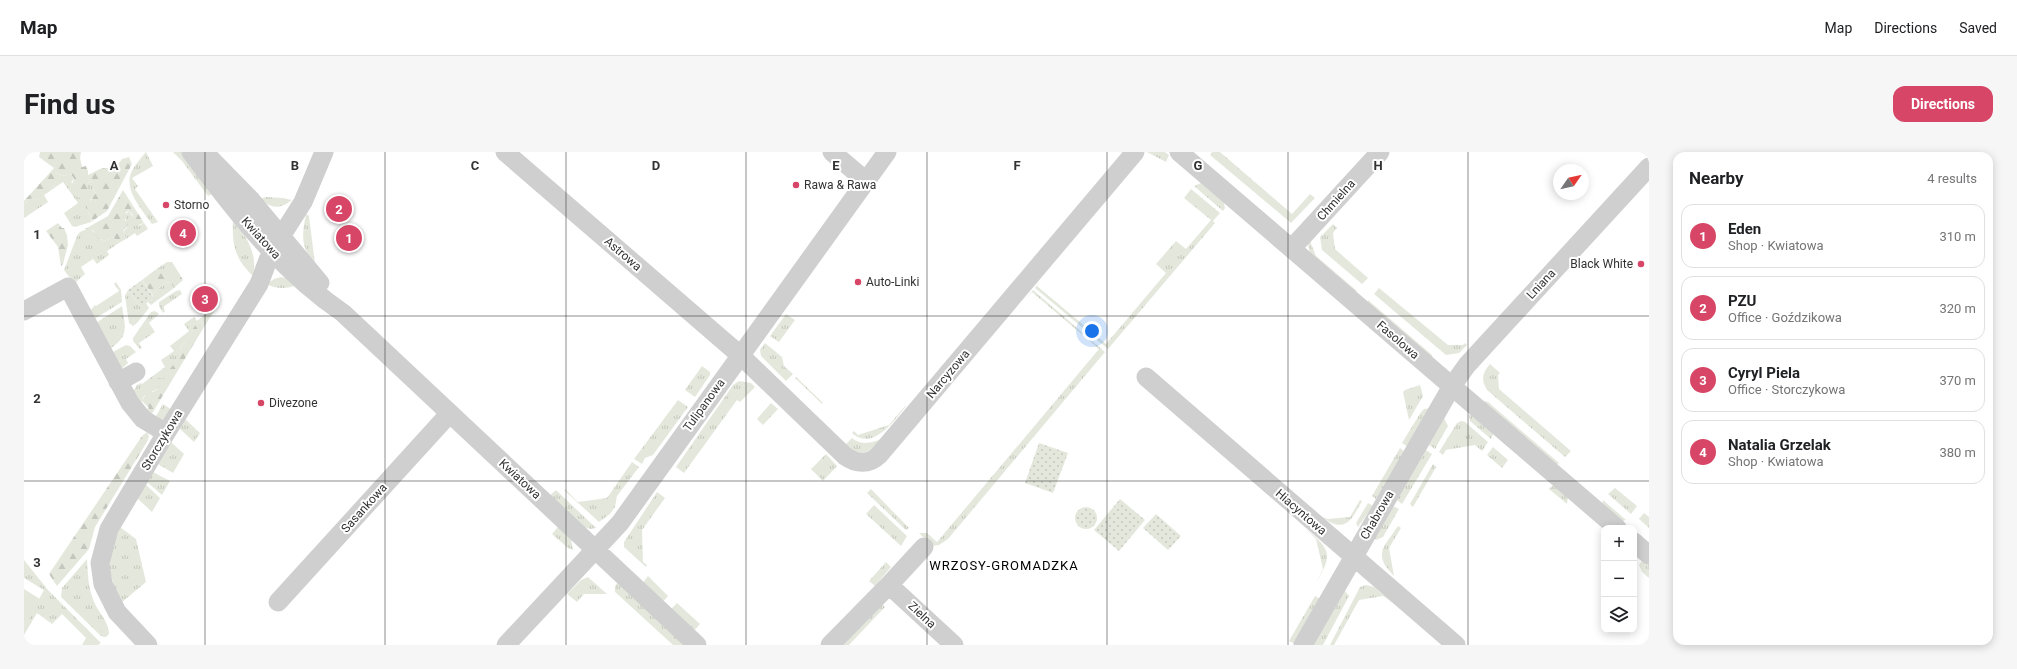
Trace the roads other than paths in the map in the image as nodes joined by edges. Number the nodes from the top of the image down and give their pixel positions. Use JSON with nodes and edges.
{"nodes":[{"id":1,"x":191,"y":152,"type":"edge"},
{"id":2,"x":204,"y":152,"type":"edge"},
{"id":3,"x":324,"y":152,"type":"edge"},
{"id":4,"x":506,"y":152,"type":"edge"},
{"id":5,"x":832,"y":152,"type":"edge"},
{"id":6,"x":887,"y":152,"type":"edge"},
{"id":7,"x":1135,"y":152,"type":"edge"},
{"id":8,"x":1179,"y":152,"type":"edge"},
{"id":9,"x":1380,"y":152,"type":"edge"},
{"id":10,"x":1649,"y":167,"type":"edge"},
{"id":11,"x":866,"y":181,"type":"junction"},
{"id":12,"x":281,"y":235,"type":"junction"},
{"id":13,"x":1292,"y":248,"type":"junction"},
{"id":14,"x":271,"y":252,"type":"junction"},
{"id":15,"x":24,"y":311,"type":"edge"},
{"id":16,"x":343,"y":313,"type":"junction"},
{"id":17,"x":740,"y":355,"type":"junction"},
{"id":18,"x":136,"y":372,"type":"dead end"},
{"id":19,"x":1146,"y":377,"type":"dead end"},
{"id":20,"x":118,"y":382,"type":"junction"},
{"id":21,"x":1452,"y":386,"type":"junction"},
{"id":22,"x":450,"y":413,"type":"junction"},
{"id":23,"x":166,"y":433,"type":"junction"},
{"id":24,"x":1614,"y":525,"type":"edge"},
{"id":25,"x":1637,"y":545,"type":"edge"},
{"id":26,"x":924,"y":547,"type":"dead end"},
{"id":27,"x":595,"y":549,"type":"junction"},
{"id":28,"x":1649,"y":555,"type":"edge"},
{"id":29,"x":1353,"y":557,"type":"junction"},
{"id":30,"x":889,"y":585,"type":"junction"},
{"id":31,"x":278,"y":602,"type":"dead end"},
{"id":32,"x":148,"y":645,"type":"edge"},
{"id":33,"x":506,"y":645,"type":"edge"},
{"id":34,"x":697,"y":645,"type":"edge"},
{"id":35,"x":830,"y":645,"type":"edge"},
{"id":36,"x":954,"y":645,"type":"edge"},
{"id":37,"x":1303,"y":645,"type":"edge"},
{"id":38,"x":1456,"y":645,"type":"edge"}],
"edges":[{"from":1,"to":14,"type":"street","name":"Kwiatowa"},
{"from":2,"to":12,"type":"street","name":"Kwiatowa"},
{"from":3,"to":12,"type":"street","name":"Storczykowa"},
{"from":4,"to":17,"type":"street","name":"Astrowa"},
{"from":5,"to":11,"type":"street"},
{"from":6,"to":11,"type":"street","name":"Tulipanowa"},
{"from":7,"to":17,"type":"street","name":"Narcyzowa"},
{"from":8,"to":13,"type":"street","name":"Fasolowa"},
{"from":9,"to":13,"type":"street","name":"Chmielna"},
{"from":10,"to":21,"type":"street","name":"Lniana"},
{"from":11,"to":17,"type":"street","name":"Tulipanowa"},
{"from":12,"to":14,"type":"street","name":"Storczykowa"},
{"from":12,"to":16,"type":"street","name":"Kwiatowa"},
{"from":13,"to":21,"type":"street","name":"Fasolowa"},
{"from":14,"to":16,"type":"street","name":"Kwiatowa"},
{"from":14,"to":23,"type":"street","name":"Storczykowa"},
{"from":15,"to":20,"type":"street"},
{"from":16,"to":22,"type":"street","name":"Kwiatowa"},
{"from":17,"to":27,"type":"street","name":"Tulipanowa"},
{"from":18,"to":20,"type":"street"},
{"from":19,"to":29,"type":"street","name":"Hiacyntowa"},
{"from":20,"to":23,"type":"street"},
{"from":21,"to":24,"type":"street","name":"Fasolowa"},
{"from":21,"to":29,"type":"street","name":"Chabrowa"},
{"from":22,"to":27,"type":"street","name":"Kwiatowa"},
{"from":22,"to":31,"type":"street","name":"Sasankowa"},
{"from":23,"to":32,"type":"street","name":"Storczykowa"},
{"from":25,"to":28,"type":"street"},
{"from":26,"to":30,"type":"street"},
{"from":27,"to":33,"type":"street","name":"Tulipanowa"},
{"from":27,"to":34,"type":"street","name":"Kwiatowa"},
{"from":29,"to":37,"type":"street","name":"Chabrowa"},
{"from":29,"to":38,"type":"street","name":"Hiacyntowa"},
{"from":30,"to":35,"type":"street"},
{"from":30,"to":36,"type":"street","name":"Zielna"}]}
